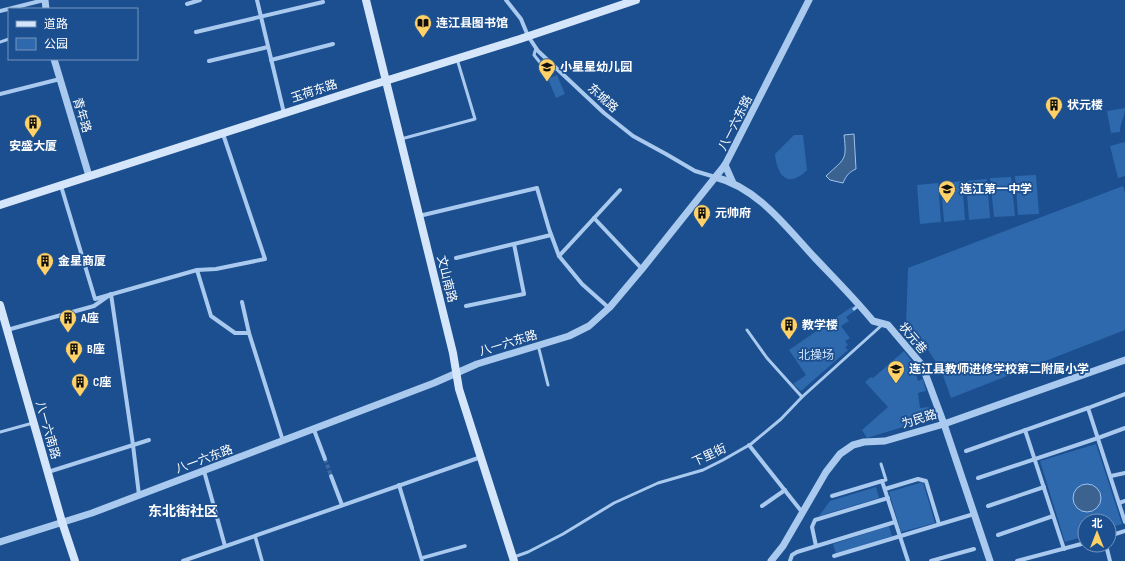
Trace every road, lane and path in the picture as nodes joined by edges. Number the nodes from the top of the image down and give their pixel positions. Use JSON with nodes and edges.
{"nodes":[{"id":1,"x":45,"y":0,"type":"edge"},
{"id":2,"x":200,"y":0,"type":"edge"},
{"id":3,"x":257,"y":0,"type":"edge"},
{"id":4,"x":366,"y":0,"type":"edge"},
{"id":5,"x":506,"y":0,"type":"edge"},
{"id":6,"x":636,"y":0,"type":"edge"},
{"id":7,"x":810,"y":0,"type":"edge"},
{"id":8,"x":323,"y":2,"type":"dead end"},
{"id":9,"x":187,"y":4,"type":"dead end"},
{"id":10,"x":12,"y":8,"type":"edge"},
{"id":11,"x":261,"y":16,"type":"junction"},
{"id":12,"x":196,"y":32,"type":"dead end"},
{"id":13,"x":528,"y":36,"type":"junction"},
{"id":14,"x":333,"y":44,"type":"dead end"},
{"id":15,"x":268,"y":47,"type":"junction"},
{"id":16,"x":536,"y":48,"type":"junction"},
{"id":17,"x":457,"y":58,"type":"junction"},
{"id":18,"x":54,"y":60,"type":"edge"},
{"id":19,"x":271,"y":60,"type":"junction"},
{"id":20,"x":209,"y":61,"type":"dead end"},
{"id":21,"x":550,"y":75,"type":"dead end"},
{"id":22,"x":60,"y":79,"type":"junction"},
{"id":23,"x":385,"y":81,"type":"junction"},
{"id":24,"x":0,"y":94,"type":"edge"},
{"id":25,"x":284,"y":114,"type":"junction"},
{"id":26,"x":223,"y":134,"type":"junction"},
{"id":27,"x":400,"y":140,"type":"junction"},
{"id":28,"x":725,"y":165,"type":"junction"},
{"id":29,"x":89,"y":176,"type":"junction"},
{"id":30,"x":715,"y":177,"type":"junction"},
{"id":31,"x":733,"y":183,"type":"junction"},
{"id":32,"x":60,"y":186,"type":"junction"},
{"id":33,"x":620,"y":190,"type":"dead end"},
{"id":34,"x":0,"y":205,"type":"edge"},
{"id":35,"x":419,"y":216,"type":"junction"},
{"id":36,"x":594,"y":218,"type":"junction"},
{"id":37,"x":551,"y":235,"type":"junction"},
{"id":38,"x":514,"y":244,"type":"junction"},
{"id":39,"x":559,"y":256,"type":"junction"},
{"id":40,"x":456,"y":258,"type":"dead end"},
{"id":41,"x":642,"y":269,"type":"junction"},
{"id":42,"x":197,"y":270,"type":"junction"},
{"id":43,"x":111,"y":294,"type":"junction"},
{"id":44,"x":242,"y":302,"type":"dead end"},
{"id":45,"x":0,"y":305,"type":"edge"},
{"id":46,"x":466,"y":306,"type":"dead end"},
{"id":47,"x":609,"y":308,"type":"junction"},
{"id":48,"x":885,"y":323,"type":"junction"},
{"id":49,"x":7,"y":330,"type":"junction"},
{"id":50,"x":747,"y":330,"type":"dead end"},
{"id":51,"x":249,"y":333,"type":"junction"},
{"id":52,"x":538,"y":345,"type":"junction"},
{"id":53,"x":1125,"y":360,"type":"edge"},
{"id":54,"x":456,"y":374,"type":"junction"},
{"id":55,"x":548,"y":385,"type":"dead end"},
{"id":56,"x":1125,"y":394,"type":"edge"},
{"id":57,"x":802,"y":397,"type":"junction"},
{"id":58,"x":1088,"y":408,"type":"junction"},
{"id":59,"x":34,"y":423,"type":"junction"},
{"id":60,"x":944,"y":424,"type":"junction"},
{"id":61,"x":1125,"y":428,"type":"edge"},
{"id":62,"x":314,"y":430,"type":"junction"},
{"id":63,"x":1025,"y":430,"type":"junction"},
{"id":64,"x":0,"y":432,"type":"edge"},
{"id":65,"x":1098,"y":438,"type":"junction"},
{"id":66,"x":149,"y":440,"type":"dead end"},
{"id":67,"x":283,"y":441,"type":"junction"},
{"id":68,"x":133,"y":445,"type":"junction"},
{"id":69,"x":749,"y":445,"type":"junction"},
{"id":70,"x":966,"y":451,"type":"dead end"},
{"id":71,"x":481,"y":457,"type":"junction"},
{"id":72,"x":325,"y":459,"type":"tunnel mouth"},
{"id":73,"x":1034,"y":459,"type":"junction"},
{"id":74,"x":881,"y":464,"type":"dead end"},
{"id":75,"x":204,"y":471,"type":"junction"},
{"id":76,"x":48,"y":472,"type":"junction"},
{"id":77,"x":1125,"y":473,"type":"edge"},
{"id":78,"x":331,"y":476,"type":"tunnel mouth"},
{"id":79,"x":1110,"y":476,"type":"junction"},
{"id":80,"x":978,"y":478,"type":"dead end"},
{"id":81,"x":882,"y":481,"type":"junction"},
{"id":82,"x":399,"y":485,"type":"junction"},
{"id":83,"x":1044,"y":487,"type":"junction"},
{"id":84,"x":885,"y":489,"type":"junction"},
{"id":85,"x":785,"y":490,"type":"junction"},
{"id":86,"x":139,"y":495,"type":"junction"},
{"id":87,"x":832,"y":496,"type":"dead end"},
{"id":88,"x":888,"y":498,"type":"junction"},
{"id":89,"x":1125,"y":501,"type":"edge"},
{"id":90,"x":1119,"y":503,"type":"junction"},
{"id":91,"x":342,"y":505,"type":"junction"},
{"id":92,"x":762,"y":506,"type":"dead end"},
{"id":93,"x":988,"y":506,"type":"dead end"},
{"id":94,"x":802,"y":512,"type":"junction"},
{"id":95,"x":974,"y":514,"type":"junction"},
{"id":96,"x":1053,"y":516,"type":"junction"},
{"id":97,"x":62,"y":522,"type":"junction"},
{"id":98,"x":895,"y":522,"type":"junction"},
{"id":99,"x":1125,"y":522,"type":"edge"},
{"id":100,"x":939,"y":524,"type":"junction"},
{"id":101,"x":412,"y":528,"type":"joint"},
{"id":102,"x":998,"y":535,"type":"dead end"},
{"id":103,"x":255,"y":536,"type":"junction"},
{"id":104,"x":899,"y":536,"type":"junction"},
{"id":105,"x":0,"y":542,"type":"edge"},
{"id":106,"x":1077,"y":545,"type":"edge"},
{"id":107,"x":225,"y":546,"type":"junction"},
{"id":108,"x":465,"y":546,"type":"dead end"},
{"id":109,"x":816,"y":546,"type":"junction"},
{"id":110,"x":1064,"y":548,"type":"junction"},
{"id":111,"x":974,"y":549,"type":"dead end"},
{"id":112,"x":834,"y":556,"type":"dead end"},
{"id":113,"x":513,"y":559,"type":"edge"},
{"id":114,"x":190,"y":560,"type":"edge"},
{"id":115,"x":422,"y":560,"type":"edge"},
{"id":116,"x":75,"y":561,"type":"edge"},
{"id":117,"x":183,"y":561,"type":"edge"},
{"id":118,"x":262,"y":561,"type":"edge"},
{"id":119,"x":771,"y":561,"type":"edge"},
{"id":120,"x":790,"y":561,"type":"edge"},
{"id":121,"x":908,"y":561,"type":"edge"},
{"id":122,"x":931,"y":561,"type":"edge"},
{"id":123,"x":990,"y":561,"type":"edge"},
{"id":124,"x":1017,"y":561,"type":"edge"}],
"edges":[{"from":1,"to":10,"type":"street"},
{"from":2,"to":9,"type":"street"},
{"from":3,"to":11,"type":"street"},
{"from":4,"to":23,"type":"main road","name":"文山南路"},
{"from":5,"to":13,"type":"street","name":"东城路"},
{"from":6,"to":13,"type":"main road","name":"玉荷东路"},
{"from":7,"to":28,"type":"street","name":"八一六东路"},
{"from":8,"to":11,"type":"street"},
{"from":11,"to":12,"type":"street"},
{"from":11,"to":15,"type":"street"},
{"from":13,"to":16,"type":"street","name":"东城路"},
{"from":13,"to":17,"type":"main road","name":"玉荷东路"},
{"from":14,"to":19,"type":"street"},
{"from":15,"to":19,"type":"street"},
{"from":15,"to":20,"type":"street"},
{"from":16,"to":21,"type":"lane"},
{"from":16,"to":30,"type":"street","name":"东城路"},
{"from":17,"to":23,"type":"main road","name":"玉荷东路"},
{"from":17,"to":27,"type":"lane"},
{"from":18,"to":22,"type":"street","name":"青年路"},
{"from":19,"to":25,"type":"street"},
{"from":22,"to":24,"type":"street"},
{"from":22,"to":29,"type":"street","name":"青年路"},
{"from":23,"to":25,"type":"main road","name":"玉荷东路"},
{"from":23,"to":27,"type":"main road","name":"文山南路"},
{"from":25,"to":26,"type":"main road","name":"玉荷东路"},
{"from":26,"to":29,"type":"main road","name":"玉荷东路"},
{"from":26,"to":42,"type":"street"},
{"from":27,"to":35,"type":"main road","name":"文山南路"},
{"from":28,"to":30,"type":"street","name":"八一六东路"},
{"from":28,"to":31,"type":"street"},
{"from":29,"to":32,"type":"main road","name":"玉荷东路"},
{"from":30,"to":31,"type":"street","name":"状元巷"},
{"from":30,"to":41,"type":"street","name":"八一六东路"},
{"from":31,"to":48,"type":"street","name":"状元巷"},
{"from":32,"to":34,"type":"main road","name":"玉荷东路"},
{"from":32,"to":43,"type":"street"},
{"from":33,"to":36,"type":"street"},
{"from":35,"to":37,"type":"street"},
{"from":35,"to":54,"type":"main road","name":"文山南路"},
{"from":36,"to":39,"type":"street"},
{"from":36,"to":41,"type":"street"},
{"from":37,"to":38,"type":"street"},
{"from":37,"to":39,"type":"street"},
{"from":38,"to":40,"type":"street"},
{"from":38,"to":46,"type":"street"},
{"from":39,"to":47,"type":"street"},
{"from":41,"to":47,"type":"street","name":"八一六东路"},
{"from":42,"to":43,"type":"street"},
{"from":42,"to":51,"type":"street"},
{"from":43,"to":49,"type":"street"},
{"from":43,"to":68,"type":"street"},
{"from":44,"to":51,"type":"street"},
{"from":45,"to":49,"type":"main road","name":"八一六南路"},
{"from":47,"to":52,"type":"street","name":"八一六东路"},
{"from":48,"to":57,"type":"lane","name":"下里街"},
{"from":48,"to":60,"type":"street","name":"状元巷"},
{"from":49,"to":59,"type":"main road","name":"八一六南路"},
{"from":50,"to":57,"type":"lane"},
{"from":51,"to":67,"type":"street"},
{"from":52,"to":54,"type":"street","name":"八一六东路"},
{"from":52,"to":55,"type":"lane"},
{"from":53,"to":60,"type":"street","name":"为民路"},
{"from":54,"to":62,"type":"street","name":"八一六东路"},
{"from":54,"to":71,"type":"main road","name":"文山南路"},
{"from":56,"to":58,"type":"street"},
{"from":57,"to":69,"type":"lane","name":"下里街"},
{"from":58,"to":63,"type":"street"},
{"from":58,"to":65,"type":"street"},
{"from":59,"to":64,"type":"lane"},
{"from":59,"to":76,"type":"main road","name":"八一六南路"},
{"from":60,"to":94,"type":"street","name":"为民路"},
{"from":60,"to":95,"type":"street","name":"状元巷"},
{"from":61,"to":65,"type":"street"},
{"from":62,"to":67,"type":"street","name":"八一六东路"},
{"from":62,"to":72,"type":"street"},
{"from":63,"to":70,"type":"street"},
{"from":63,"to":73,"type":"street"},
{"from":65,"to":73,"type":"street"},
{"from":65,"to":79,"type":"street"},
{"from":66,"to":68,"type":"street"},
{"from":67,"to":75,"type":"street","name":"八一六东路"},
{"from":68,"to":76,"type":"street"},
{"from":68,"to":86,"type":"street"},
{"from":69,"to":85,"type":"street"},
{"from":69,"to":113,"type":"lane","name":"下里街"},
{"from":71,"to":82,"type":"street"},
{"from":71,"to":113,"type":"main road","name":"文山南路"},
{"from":73,"to":80,"type":"street"},
{"from":73,"to":83,"type":"street"},
{"from":74,"to":81,"type":"lane"},
{"from":75,"to":86,"type":"street","name":"八一六东路"},
{"from":75,"to":107,"type":"street"},
{"from":76,"to":97,"type":"main road","name":"八一六南路"},
{"from":77,"to":79,"type":"street"},
{"from":78,"to":91,"type":"street"},
{"from":79,"to":90,"type":"street"},
{"from":81,"to":84,"type":"street"},
{"from":81,"to":87,"type":"street"},
{"from":82,"to":91,"type":"street"},
{"from":82,"to":101,"type":"street"},
{"from":83,"to":93,"type":"street"},
{"from":83,"to":96,"type":"street"},
{"from":84,"to":88,"type":"street"},
{"from":84,"to":100,"type":"street"},
{"from":85,"to":92,"type":"street"},
{"from":85,"to":94,"type":"street"},
{"from":86,"to":97,"type":"street","name":"八一六东路"},
{"from":88,"to":98,"type":"street"},
{"from":88,"to":109,"type":"street"},
{"from":89,"to":90,"type":"street"},
{"from":90,"to":99,"type":"street"},
{"from":91,"to":103,"type":"street"},
{"from":94,"to":119,"type":"street","name":"为民路"},
{"from":95,"to":100,"type":"street"},
{"from":95,"to":123,"type":"street","name":"状元巷"},
{"from":96,"to":102,"type":"street"},
{"from":96,"to":110,"type":"street"},
{"from":97,"to":105,"type":"street","name":"八一六东路"},
{"from":97,"to":116,"type":"main road","name":"八一六南路"},
{"from":98,"to":104,"type":"street"},
{"from":98,"to":109,"type":"street"},
{"from":100,"to":104,"type":"street"},
{"from":101,"to":115,"type":"street"},
{"from":103,"to":107,"type":"street"},
{"from":103,"to":118,"type":"street"},
{"from":104,"to":112,"type":"street"},
{"from":104,"to":121,"type":"street"},
{"from":106,"to":110,"type":"street"},
{"from":107,"to":114,"type":"street"},
{"from":108,"to":115,"type":"street"},
{"from":109,"to":120,"type":"street"},
{"from":110,"to":124,"type":"street"},
{"from":111,"to":122,"type":"street"},
{"from":114,"to":117,"type":"street"}]}
